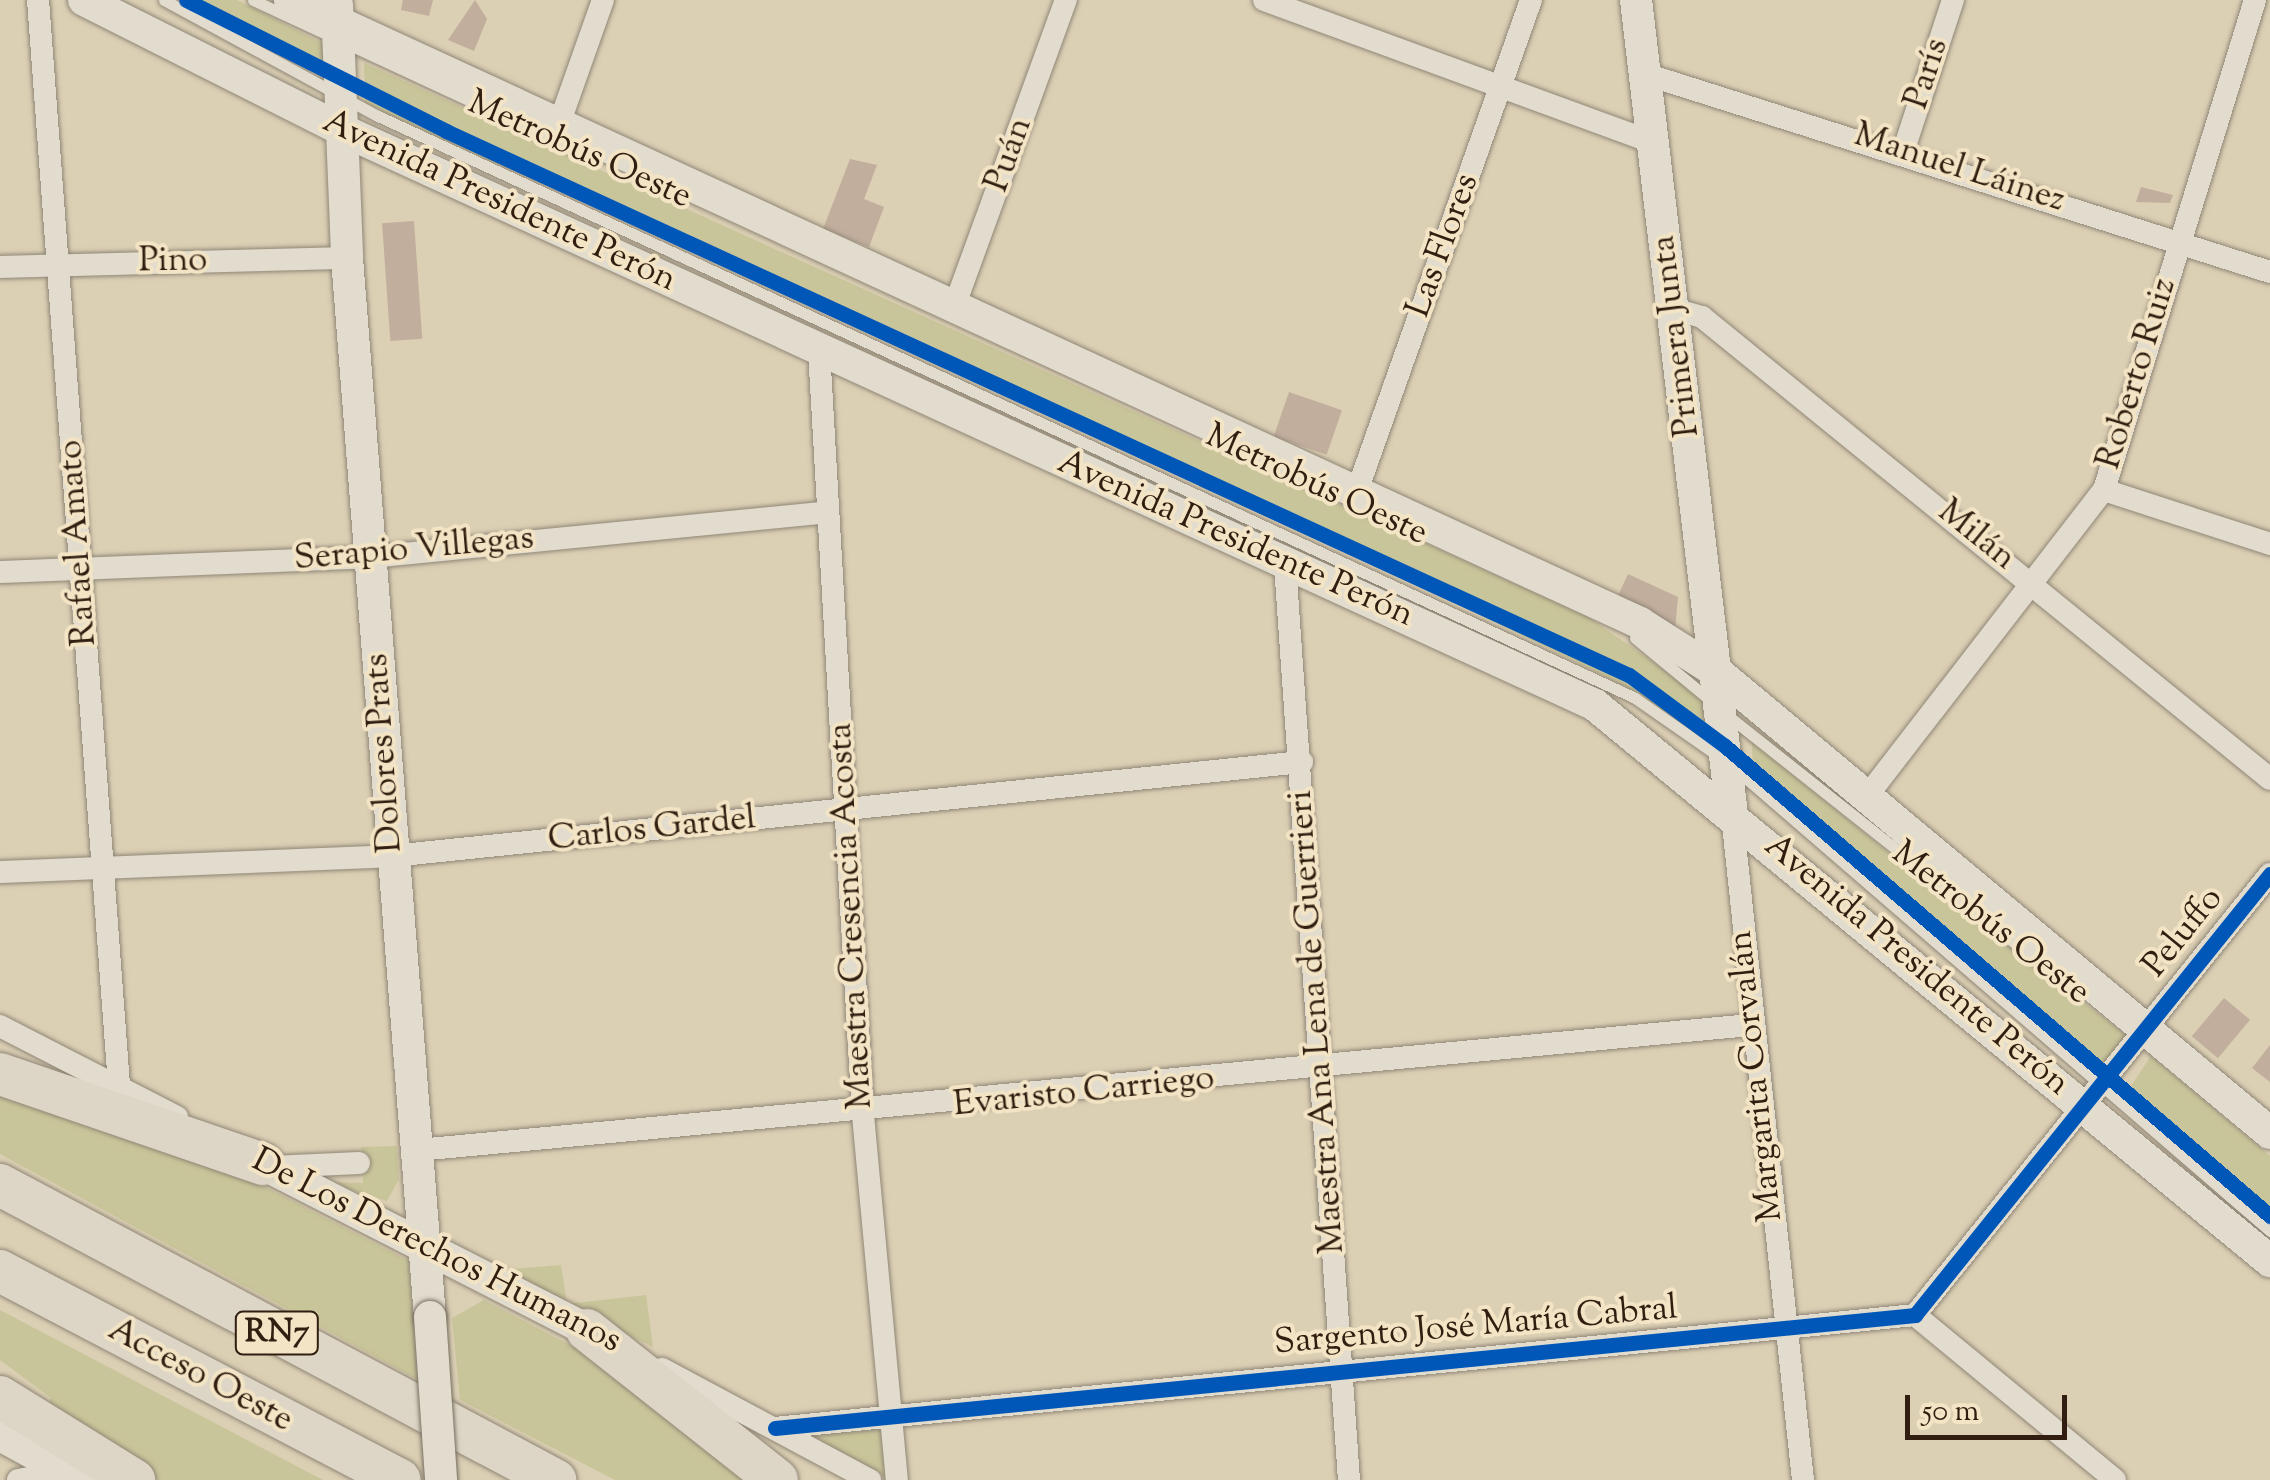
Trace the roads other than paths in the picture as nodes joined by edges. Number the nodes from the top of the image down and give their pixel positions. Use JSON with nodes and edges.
{"nodes":[{"id":1,"x":38,"y":0,"type":"edge"},
{"id":2,"x":84,"y":0,"type":"edge"},
{"id":3,"x":164,"y":0,"type":"edge"},
{"id":4,"x":253,"y":0,"type":"edge"},
{"id":5,"x":290,"y":0,"type":"edge"},
{"id":6,"x":604,"y":0,"type":"edge"},
{"id":7,"x":1066,"y":0,"type":"edge"},
{"id":8,"x":1264,"y":0,"type":"edge"},
{"id":9,"x":1532,"y":0,"type":"edge"},
{"id":10,"x":1636,"y":0,"type":"edge"},
{"id":11,"x":1953,"y":0,"type":"edge"},
{"id":12,"x":2255,"y":0,"type":"edge"},
{"id":13,"x":338,"y":23,"type":"edge"},
{"id":14,"x":1645,"y":74,"type":"junction"},
{"id":15,"x":1500,"y":87,"type":"junction"},
{"id":16,"x":340,"y":95,"type":"junction"},
{"id":17,"x":558,"y":127,"type":"junction"},
{"id":18,"x":340,"y":129,"type":"junction"},
{"id":19,"x":1654,"y":142,"type":"junction"},
{"id":20,"x":1904,"y":149,"type":"junction"},
{"id":21,"x":2178,"y":242,"type":"junction"},
{"id":22,"x":347,"y":258,"type":"junction"},
{"id":23,"x":57,"y":265,"type":"junction"},
{"id":24,"x":0,"y":267,"type":"edge"},
{"id":25,"x":2270,"y":272,"type":"edge"},
{"id":26,"x":1674,"y":309,"type":"junction"},
{"id":27,"x":954,"y":310,"type":"junction"},
{"id":28,"x":819,"y":350,"type":"junction"},
{"id":29,"x":2104,"y":490,"type":"junction"},
{"id":30,"x":1357,"y":491,"type":"junction"},
{"id":31,"x":826,"y":512,"type":"junction"},
{"id":32,"x":2270,"y":544,"type":"edge"},
{"id":33,"x":370,"y":556,"type":"junction"},
{"id":34,"x":1286,"y":564,"type":"junction"},
{"id":35,"x":82,"y":570,"type":"junction"},
{"id":36,"x":0,"y":572,"type":"edge"},
{"id":37,"x":2030,"y":579,"type":"junction"},
{"id":38,"x":1717,"y":672,"type":"junction"},
{"id":39,"x":1723,"y":711,"type":"junction"},
{"id":40,"x":1726,"y":761,"type":"junction"},
{"id":41,"x":1302,"y":762,"type":"junction"},
{"id":42,"x":2270,"y":779,"type":"edge"},
{"id":43,"x":1864,"y":800,"type":"junction"},
{"id":44,"x":846,"y":810,"type":"junction"},
{"id":45,"x":1732,"y":815,"type":"junction"},
{"id":46,"x":392,"y":856,"type":"junction"},
{"id":47,"x":102,"y":868,"type":"junction"},
{"id":48,"x":0,"y":872,"type":"edge"},
{"id":49,"x":2270,"y":874,"type":"edge"},
{"id":50,"x":1750,"y":1025,"type":"junction"},
{"id":51,"x":0,"y":1026,"type":"edge"},
{"id":52,"x":2142,"y":1035,"type":"junction"},
{"id":53,"x":1323,"y":1069,"type":"junction"},
{"id":54,"x":0,"y":1074,"type":"edge"},
{"id":55,"x":119,"y":1086,"type":"junction"},
{"id":56,"x":2095,"y":1099,"type":"junction"},
{"id":57,"x":864,"y":1115,"type":"junction"},
{"id":58,"x":2270,"y":1133,"type":"edge"},
{"id":59,"x":418,"y":1150,"type":"junction"},
{"id":60,"x":2270,"y":1150,"type":"edge"},
{"id":61,"x":358,"y":1163,"type":"dead end"},
{"id":62,"x":267,"y":1166,"type":"junction"},
{"id":63,"x":0,"y":1185,"type":"edge"},
{"id":64,"x":2270,"y":1231,"type":"edge"},
{"id":65,"x":425,"y":1249,"type":"junction"},
{"id":66,"x":2270,"y":1261,"type":"edge"},
{"id":67,"x":0,"y":1272,"type":"edge"},
{"id":68,"x":1915,"y":1314,"type":"junction"},
{"id":69,"x":1786,"y":1328,"type":"junction"},
{"id":70,"x":587,"y":1330,"type":"junction"},
{"id":71,"x":1340,"y":1369,"type":"junction"},
{"id":72,"x":0,"y":1397,"type":"edge"},
{"id":73,"x":890,"y":1415,"type":"junction"},
{"id":74,"x":774,"y":1428,"type":"junction"},
{"id":75,"x":0,"y":1435,"type":"edge"},
{"id":76,"x":74,"y":1476,"type":"edge"},
{"id":77,"x":18,"y":1480,"type":"edge"},
{"id":78,"x":134,"y":1480,"type":"edge"},
{"id":79,"x":400,"y":1480,"type":"edge"},
{"id":80,"x":441,"y":1480,"type":"edge"},
{"id":81,"x":554,"y":1480,"type":"edge"},
{"id":82,"x":778,"y":1480,"type":"edge"},
{"id":83,"x":870,"y":1480,"type":"edge"},
{"id":84,"x":897,"y":1480,"type":"edge"},
{"id":85,"x":1349,"y":1480,"type":"edge"},
{"id":86,"x":1803,"y":1480,"type":"edge"},
{"id":87,"x":2115,"y":1480,"type":"edge"}],
"edges":[{"from":1,"to":23,"type":"street","name":"Rafael Amato"},
{"from":2,"to":18,"type":"main road","name":"Avenida Presidente Perón"},
{"from":3,"to":16,"type":"lane","name":"Metrobús Oeste"},
{"from":4,"to":13,"type":"lane","name":"Metrobús Oeste"},
{"from":5,"to":13,"type":"main road"},
{"from":6,"to":17,"type":"street"},
{"from":7,"to":27,"type":"street","name":"Puán"},
{"from":8,"to":15,"type":"street"},
{"from":9,"to":15,"type":"street","name":"Las Flores"},
{"from":10,"to":14,"type":"main road","name":"Primera Junta"},
{"from":11,"to":20,"type":"street","name":"París"},
{"from":12,"to":21,"type":"street","name":"Roberto Ruiz"},
{"from":13,"to":16,"type":"main road","name":"Dolores Prats"},
{"from":13,"to":17,"type":"main road"},
{"from":13,"to":39,"type":"lane","name":"Metrobús Oeste"},
{"from":14,"to":19,"type":"main road","name":"Primera Junta"},
{"from":14,"to":20,"type":"street","name":"Manuel Láinez"},
{"from":15,"to":19,"type":"street"},
{"from":15,"to":30,"type":"street","name":"Las Flores"},
{"from":16,"to":18,"type":"main road","name":"Dolores Prats"},
{"from":16,"to":40,"type":"lane","name":"Metrobús Oeste"},
{"from":17,"to":27,"type":"main road"},
{"from":18,"to":22,"type":"main road","name":"Dolores Prats"},
{"from":18,"to":28,"type":"main road","name":"Avenida Presidente Perón"},
{"from":19,"to":26,"type":"main road","name":"Primera Junta"},
{"from":20,"to":21,"type":"street","name":"Manuel Láinez"},
{"from":21,"to":25,"type":"street","name":"Manuel Láinez"},
{"from":21,"to":29,"type":"street","name":"Roberto Ruiz"},
{"from":22,"to":23,"type":"street","name":"Pino"},
{"from":22,"to":33,"type":"main road","name":"Dolores Prats"},
{"from":23,"to":24,"type":"street","name":"Pino"},
{"from":23,"to":35,"type":"street","name":"Rafael Amato"},
{"from":26,"to":37,"type":"street","name":"Milán"},
{"from":26,"to":38,"type":"main road","name":"Primera Junta"},
{"from":27,"to":30,"type":"main road"},
{"from":28,"to":31,"type":"street","name":"Maestra Cresencia Acosta"},
{"from":28,"to":34,"type":"main road","name":"Avenida Presidente Perón"},
{"from":29,"to":32,"type":"street"},
{"from":29,"to":37,"type":"street","name":"Roberto Ruiz"},
{"from":30,"to":38,"type":"main road"},
{"from":31,"to":33,"type":"street","name":"Serapio Villegas"},
{"from":31,"to":44,"type":"street","name":"Maestra Cresencia Acosta"},
{"from":33,"to":35,"type":"street","name":"Serapio Villegas"},
{"from":33,"to":46,"type":"main road","name":"Dolores Prats"},
{"from":34,"to":41,"type":"street","name":"Maestra Ana Lena de Guerrieri"},
{"from":34,"to":45,"type":"main road","name":"Avenida Presidente Perón"},
{"from":35,"to":36,"type":"street","name":"Serapio Villegas"},
{"from":35,"to":47,"type":"street","name":"Rafael Amato"},
{"from":37,"to":42,"type":"street","name":"Milán"},
{"from":37,"to":43,"type":"street","name":"Roberto Ruiz"},
{"from":38,"to":39,"type":"main road","name":"Margarita Corvalán"},
{"from":38,"to":43,"type":"main road"},
{"from":39,"to":40,"type":"main road","name":"Margarita Corvalán"},
{"from":39,"to":52,"type":"lane","name":"Metrobús Oeste"},
{"from":40,"to":45,"type":"main road","name":"Margarita Corvalán"},
{"from":40,"to":56,"type":"lane","name":"Metrobús Oeste"},
{"from":41,"to":44,"type":"street","name":"Carlos Gardel"},
{"from":41,"to":53,"type":"street","name":"Maestra Ana Lena de Guerrieri"},
{"from":43,"to":52,"type":"main road"},
{"from":44,"to":46,"type":"street","name":"Carlos Gardel"},
{"from":44,"to":57,"type":"street","name":"Maestra Cresencia Acosta"},
{"from":45,"to":50,"type":"street","name":"Margarita Corvalán"},
{"from":45,"to":56,"type":"main road","name":"Avenida Presidente Perón"},
{"from":46,"to":47,"type":"street","name":"Carlos Gardel"},
{"from":46,"to":59,"type":"main road","name":"Dolores Prats"},
{"from":47,"to":48,"type":"street","name":"Carlos Gardel"},
{"from":47,"to":55,"type":"street","name":"Rafael Amato"},
{"from":49,"to":52,"type":"street","name":"Peluffo"},
{"from":50,"to":53,"type":"street","name":"Evaristo Carriego"},
{"from":50,"to":69,"type":"street","name":"Margarita Corvalán"},
{"from":51,"to":55,"type":"street","name":"De Los Derechos Humanos"},
{"from":52,"to":56,"type":"street","name":"Peluffo"},
{"from":52,"to":58,"type":"main road"},
{"from":52,"to":60,"type":"lane","name":"Metrobús Oeste"},
{"from":53,"to":57,"type":"street","name":"Evaristo Carriego"},
{"from":53,"to":71,"type":"street","name":"Maestra Ana Lena de Guerrieri"},
{"from":54,"to":62,"type":"highway"},
{"from":55,"to":62,"type":"street","name":"De Los Derechos Humanos"},
{"from":56,"to":64,"type":"lane","name":"Metrobús Oeste"},
{"from":56,"to":66,"type":"main road","name":"Avenida Presidente Perón"},
{"from":56,"to":68,"type":"street"},
{"from":57,"to":59,"type":"street","name":"Evaristo Carriego"},
{"from":57,"to":73,"type":"street","name":"Maestra Cresencia Acosta"},
{"from":59,"to":65,"type":"main road","name":"Dolores Prats"},
{"from":61,"to":62,"type":"street"},
{"from":62,"to":65,"type":"main road","name":"De Los Derechos Humanos"},
{"from":63,"to":81,"type":"highway","number":"RN7"},
{"from":65,"to":70,"type":"main road","name":"De Los Derechos Humanos"},
{"from":65,"to":80,"type":"main road","name":"Dolores Prats","bridge":true},
{"from":67,"to":79,"type":"highway","name":"Acceso Oeste","number":"RN7"},
{"from":68,"to":69,"type":"street","name":"Sargento José María Cabral"},
{"from":68,"to":87,"type":"street"},
{"from":69,"to":71,"type":"street","name":"Sargento José María Cabral"},
{"from":69,"to":86,"type":"street","name":"Margarita Corvalán"},
{"from":70,"to":74,"type":"street","name":"De Los Derechos Humanos"},
{"from":70,"to":82,"type":"highway"},
{"from":71,"to":73,"type":"street","name":"Sargento José María Cabral"},
{"from":71,"to":85,"type":"street","name":"Maestra Ana Lena de Guerrieri"},
{"from":72,"to":78,"type":"highway"},
{"from":73,"to":74,"type":"street","name":"Sargento José María Cabral"},
{"from":73,"to":84,"type":"street","name":"Maestra Cresencia Acosta"},
{"from":74,"to":83,"type":"street","name":"De Los Derechos Humanos"},
{"from":75,"to":76,"type":"main road"},
{"from":76,"to":77,"type":"street"}]}
